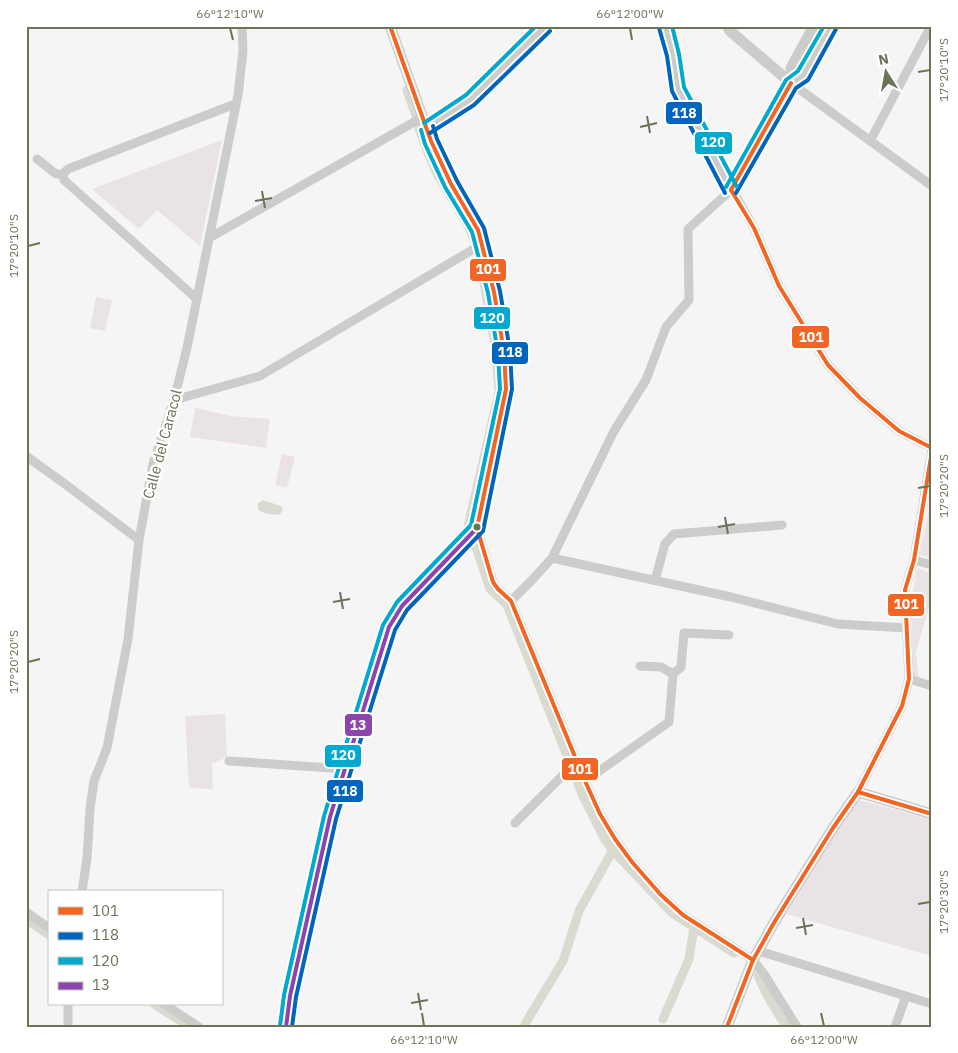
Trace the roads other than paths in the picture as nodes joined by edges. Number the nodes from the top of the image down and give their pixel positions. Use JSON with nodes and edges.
{"nodes":[{"id":1,"x":242,"y":26,"type":"edge"},
{"id":2,"x":390,"y":26,"type":"edge"},
{"id":3,"x":546,"y":26,"type":"edge"},
{"id":4,"x":664,"y":26,"type":"edge"},
{"id":5,"x":727,"y":26,"type":"edge"},
{"id":6,"x":814,"y":26,"type":"edge"},
{"id":7,"x":830,"y":26,"type":"edge"},
{"id":8,"x":931,"y":26,"type":"edge"},
{"id":9,"x":791,"y":83,"type":"junction"},
{"id":10,"x":236,"y":104,"type":"junction"},
{"id":11,"x":423,"y":117,"type":"junction"},
{"id":12,"x":427,"y":128,"type":"junction"},
{"id":13,"x":870,"y":141,"type":"junction"},
{"id":14,"x":37,"y":159,"type":"dead end"},
{"id":15,"x":63,"y":174,"type":"junction"},
{"id":16,"x":932,"y":186,"type":"edge"},
{"id":17,"x":731,"y":190,"type":"junction"},
{"id":18,"x":209,"y":238,"type":"junction"},
{"id":19,"x":482,"y":244,"type":"junction"},
{"id":20,"x":197,"y":299,"type":"junction"},
{"id":21,"x":174,"y":400,"type":"junction"},
{"id":22,"x":932,"y":448,"type":"edge"},
{"id":23,"x":26,"y":456,"type":"edge"},
{"id":24,"x":782,"y":525,"type":"dead end"},
{"id":25,"x":477,"y":528,"type":"junction"},
{"id":26,"x":139,"y":540,"type":"junction"},
{"id":27,"x":552,"y":558,"type":"junction"},
{"id":28,"x":914,"y":560,"type":"junction"},
{"id":29,"x":932,"y":565,"type":"edge"},
{"id":30,"x":655,"y":580,"type":"junction"},
{"id":31,"x":511,"y":601,"type":"junction"},
{"id":32,"x":906,"y":628,"type":"junction"},
{"id":33,"x":729,"y":635,"type":"dead end"},
{"id":34,"x":640,"y":666,"type":"dead end"},
{"id":35,"x":673,"y":674,"type":"junction"},
{"id":36,"x":909,"y":679,"type":"junction"},
{"id":37,"x":932,"y":686,"type":"edge"},
{"id":38,"x":229,"y":761,"type":"dead end"},
{"id":39,"x":577,"y":761,"type":"junction"},
{"id":40,"x":345,"y":769,"type":"junction"},
{"id":41,"x":585,"y":781,"type":"junction"},
{"id":42,"x":858,"y":792,"type":"junction"},
{"id":43,"x":932,"y":814,"type":"edge"},
{"id":44,"x":515,"y":823,"type":"dead end"},
{"id":45,"x":82,"y":890,"type":"edge"},
{"id":46,"x":26,"y":912,"type":"edge"},
{"id":47,"x":48,"y":927,"type":"edge"},
{"id":48,"x":756,"y":956,"type":"junction"},
{"id":49,"x":906,"y":996,"type":"junction"},
{"id":50,"x":932,"y":1004,"type":"edge"},
{"id":51,"x":68,"y":1006,"type":"edge"},
{"id":52,"x":167,"y":1006,"type":"edge"},
{"id":53,"x":68,"y":1027,"type":"edge"},
{"id":54,"x":199,"y":1027,"type":"edge"},
{"id":55,"x":286,"y":1027,"type":"edge"},
{"id":56,"x":727,"y":1027,"type":"edge"},
{"id":57,"x":796,"y":1027,"type":"edge"},
{"id":58,"x":895,"y":1027,"type":"edge"}],
"edges":[{"from":1,"to":10,"type":"street","name":"Calle del Caracol"},
{"from":2,"to":11,"type":"street"},
{"from":3,"to":12,"type":"street"},
{"from":4,"to":17,"type":"street"},
{"from":5,"to":9,"type":"street"},
{"from":6,"to":9,"type":"street"},
{"from":7,"to":9,"type":"street"},
{"from":8,"to":13,"type":"street"},
{"from":9,"to":13,"type":"street"},
{"from":9,"to":17,"type":"street"},
{"from":10,"to":15,"type":"street"},
{"from":10,"to":18,"type":"street","name":"Calle del Caracol"},
{"from":11,"to":12,"type":"street"},
{"from":11,"to":18,"type":"street"},
{"from":12,"to":19,"type":"street"},
{"from":13,"to":16,"type":"street"},
{"from":14,"to":15,"type":"street"},
{"from":15,"to":20,"type":"street"},
{"from":17,"to":22,"type":"street"},
{"from":17,"to":27,"type":"street"},
{"from":18,"to":20,"type":"street","name":"Calle del Caracol"},
{"from":19,"to":21,"type":"street"},
{"from":19,"to":25,"type":"street"},
{"from":20,"to":21,"type":"street","name":"Calle del Caracol"},
{"from":21,"to":26,"type":"street","name":"Calle del Caracol"},
{"from":22,"to":28,"type":"street"},
{"from":23,"to":26,"type":"street"},
{"from":24,"to":30,"type":"street"},
{"from":25,"to":31,"type":"street"},
{"from":25,"to":40,"type":"street"},
{"from":26,"to":45,"type":"street","name":"Calle del Caracol"},
{"from":27,"to":30,"type":"street"},
{"from":27,"to":31,"type":"street"},
{"from":28,"to":29,"type":"street"},
{"from":28,"to":32,"type":"street"},
{"from":30,"to":32,"type":"street"},
{"from":31,"to":39,"type":"street"},
{"from":32,"to":36,"type":"street"},
{"from":33,"to":35,"type":"street"},
{"from":34,"to":35,"type":"street"},
{"from":35,"to":41,"type":"street"},
{"from":36,"to":37,"type":"street"},
{"from":36,"to":42,"type":"street"},
{"from":38,"to":40,"type":"street"},
{"from":39,"to":41,"type":"street"},
{"from":39,"to":44,"type":"street"},
{"from":40,"to":55,"type":"street"},
{"from":41,"to":48,"type":"street"},
{"from":42,"to":43,"type":"street"},
{"from":42,"to":48,"type":"street"},
{"from":46,"to":47,"type":"street"},
{"from":48,"to":49,"type":"street"},
{"from":48,"to":56,"type":"street"},
{"from":48,"to":57,"type":"street"},
{"from":49,"to":50,"type":"street"},
{"from":49,"to":58,"type":"street"},
{"from":51,"to":53,"type":"street"},
{"from":52,"to":54,"type":"street"}]}
